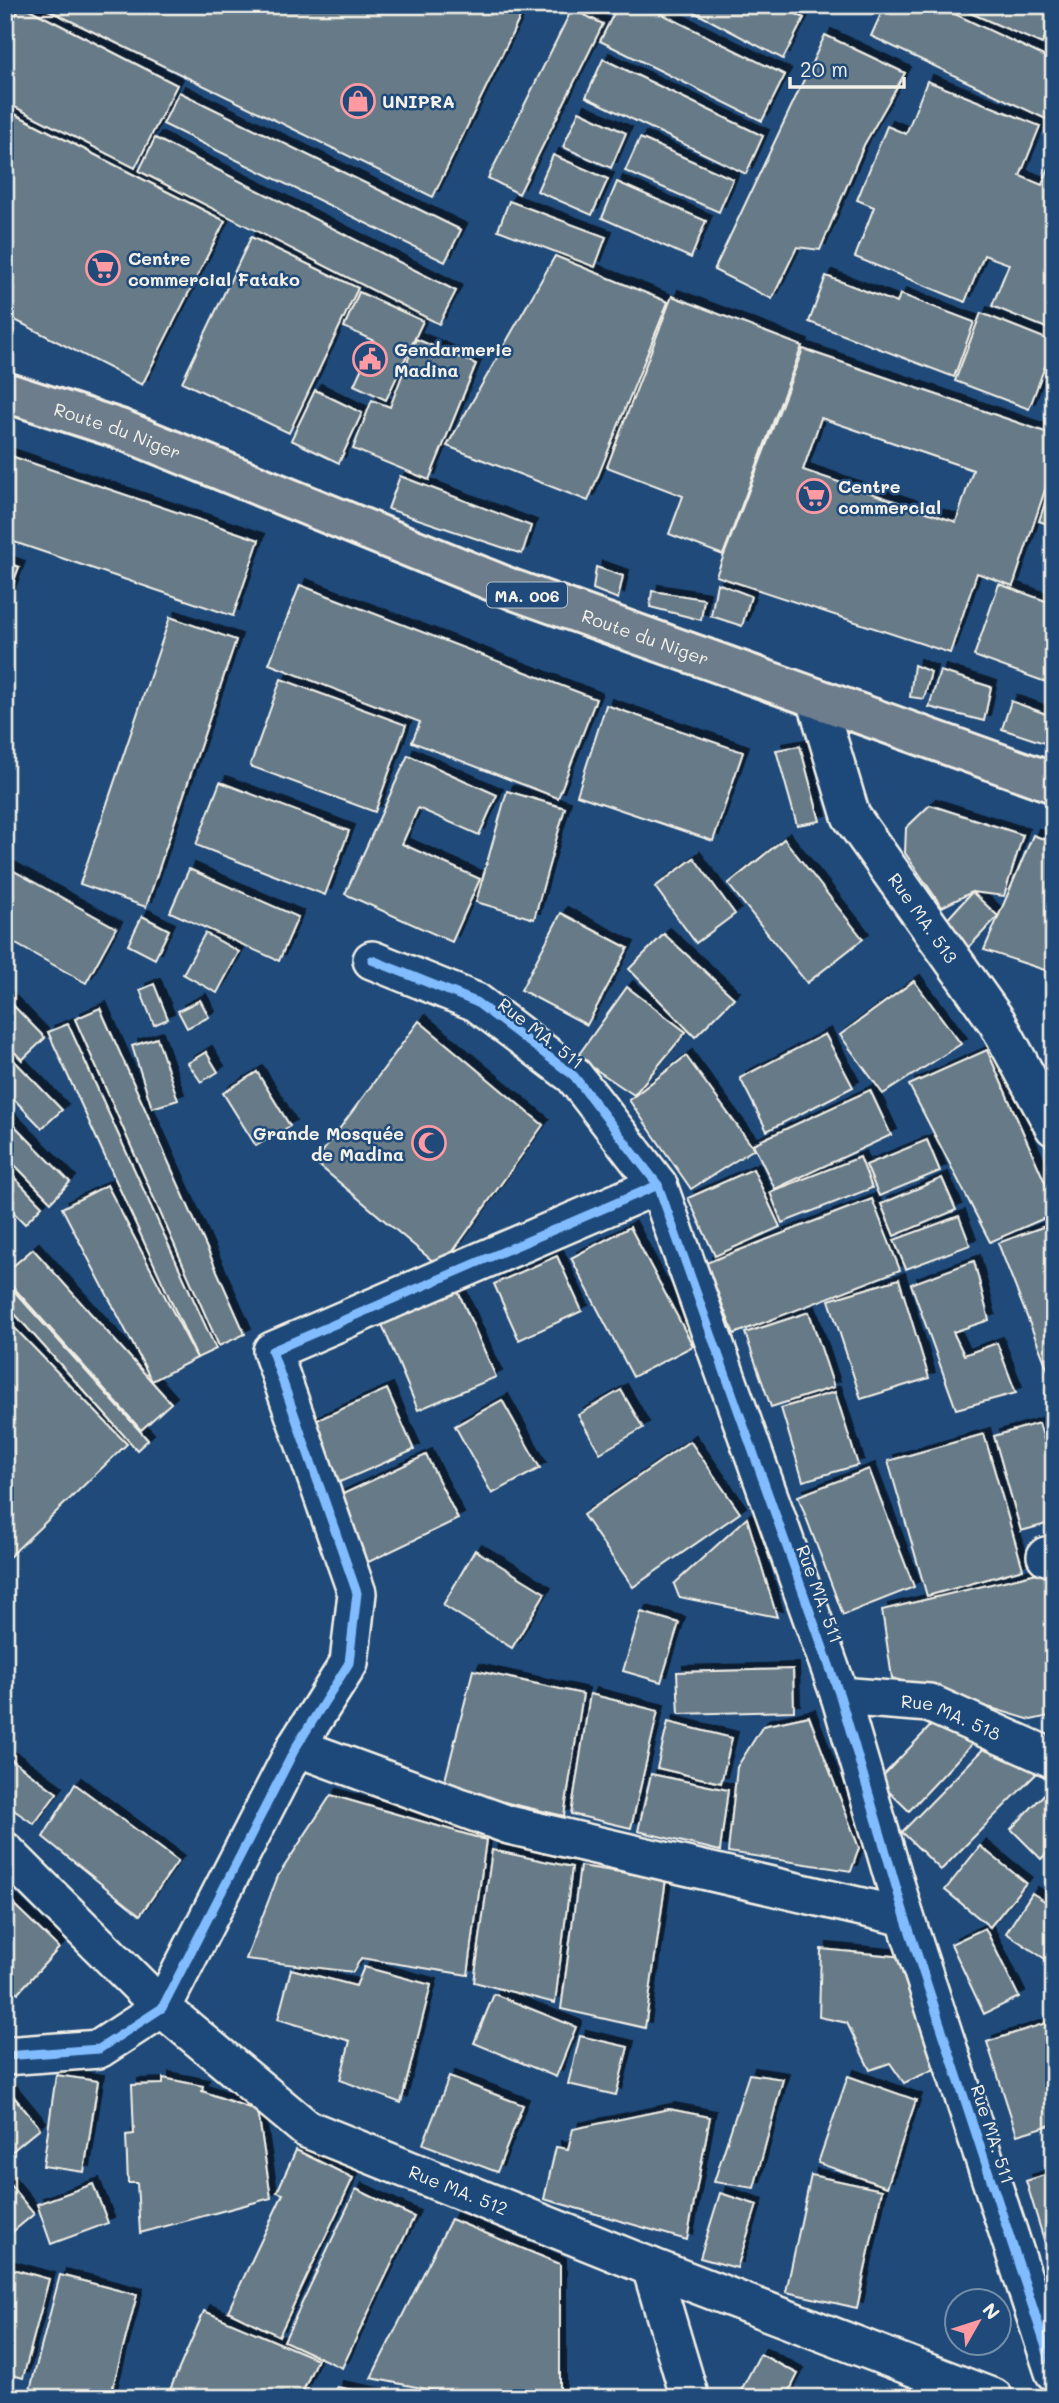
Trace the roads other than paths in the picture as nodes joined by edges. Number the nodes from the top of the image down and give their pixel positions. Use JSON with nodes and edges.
{"nodes":[{"id":1,"x":5,"y":392,"type":"edge"},
{"id":2,"x":816,"y":699,"type":"junction"},
{"id":3,"x":1054,"y":783,"type":"edge"},
{"id":4,"x":372,"y":960,"type":"dead end"},
{"id":5,"x":1054,"y":1127,"type":"edge"},
{"id":6,"x":657,"y":1185,"type":"junction"},
{"id":7,"x":840,"y":1696,"type":"junction"},
{"id":8,"x":296,"y":1747,"type":"junction"},
{"id":9,"x":1054,"y":1759,"type":"edge"},
{"id":10,"x":5,"y":1850,"type":"edge"},
{"id":11,"x":905,"y":1917,"type":"junction"},
{"id":12,"x":162,"y":2008,"type":"junction"},
{"id":13,"x":5,"y":2056,"type":"edge"},
{"id":14,"x":651,"y":2267,"type":"junction"},
{"id":15,"x":1054,"y":2372,"type":"edge"},
{"id":16,"x":690,"y":2398,"type":"edge"},
{"id":17,"x":994,"y":2398,"type":"edge"}],
"edges":[{"from":1,"to":2,"type":"main road","name":"Route du Niger","number":"MA. 006"},
{"from":2,"to":3,"type":"main road","name":"Route du Niger","number":"MA. 006"},
{"from":2,"to":5,"type":"street","name":"Rue MA. 513"},
{"from":4,"to":6,"type":"street","name":"Rue MA. 511"},
{"from":6,"to":7,"type":"street","name":"Rue MA. 511"},
{"from":6,"to":8,"type":"street"},
{"from":7,"to":9,"type":"street","name":"Rue MA. 518"},
{"from":7,"to":11,"type":"street","name":"Rue MA. 511"},
{"from":8,"to":11,"type":"street"},
{"from":8,"to":12,"type":"street"},
{"from":10,"to":12,"type":"street","name":"Rue MA. 512"},
{"from":11,"to":15,"type":"street","name":"Rue MA. 511"},
{"from":12,"to":13,"type":"street"},
{"from":12,"to":14,"type":"street","name":"Rue MA. 512"},
{"from":14,"to":16,"type":"street"},
{"from":14,"to":17,"type":"street","name":"Rue MA. 512"}]}
